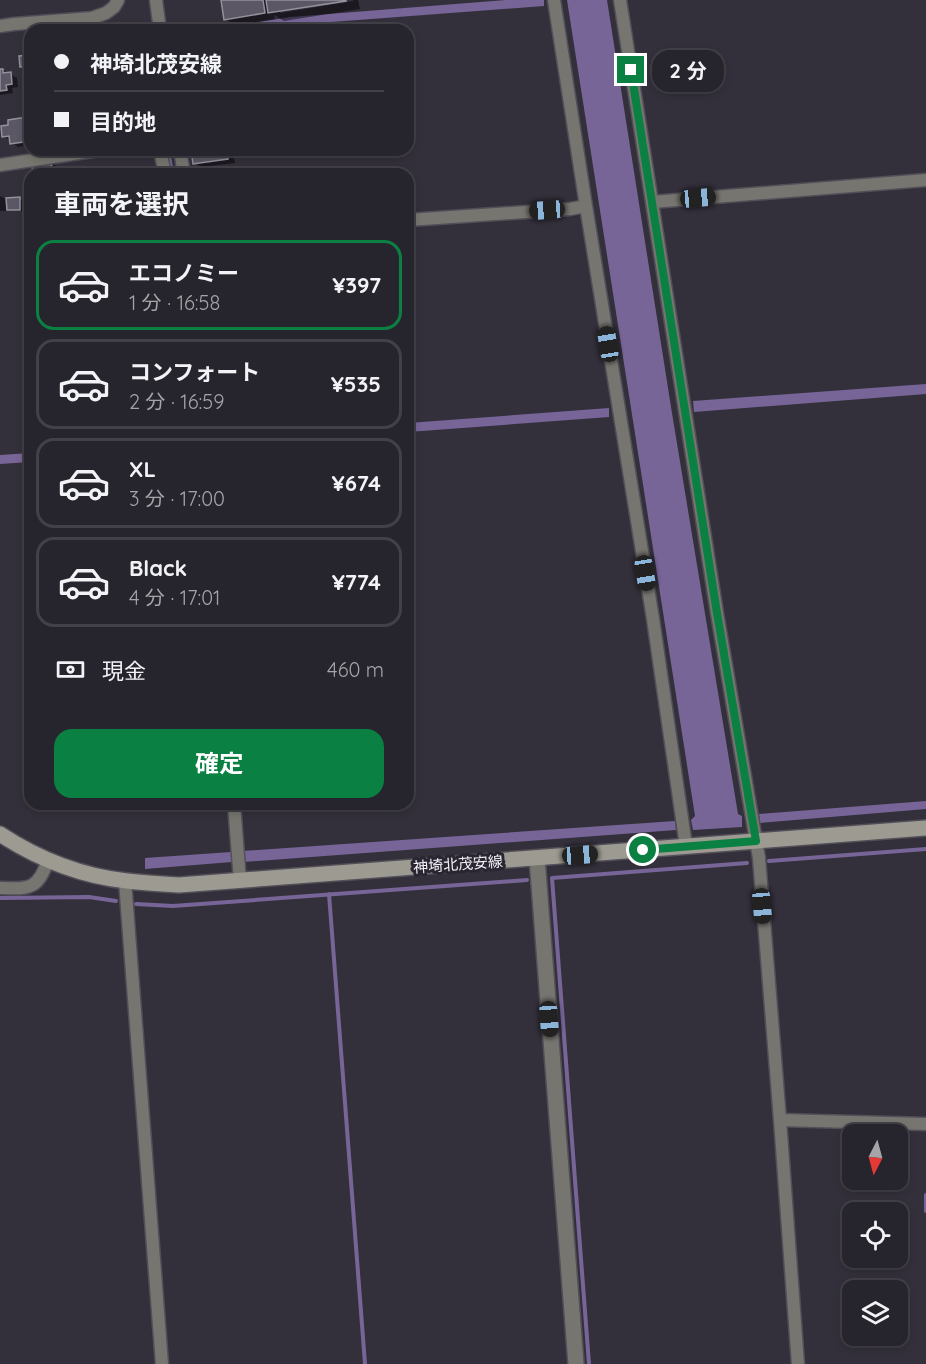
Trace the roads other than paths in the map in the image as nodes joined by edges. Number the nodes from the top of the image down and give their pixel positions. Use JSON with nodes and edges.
{"nodes":[{"id":1,"x":118,"y":0,"type":"edge"},
{"id":2,"x":156,"y":0,"type":"edge"},
{"id":3,"x":554,"y":0,"type":"edge"},
{"id":4,"x":620,"y":0,"type":"edge"},
{"id":5,"x":159,"y":24,"type":"edge"},
{"id":6,"x":0,"y":26,"type":"edge"},
{"id":7,"x":59,"y":156,"type":"edge"},
{"id":8,"x":0,"y":165,"type":"edge"},
{"id":9,"x":926,"y":180,"type":"edge"},
{"id":10,"x":652,"y":202,"type":"junction"},
{"id":11,"x":586,"y":206,"type":"junction"},
{"id":12,"x":414,"y":220,"type":"edge"},
{"id":13,"x":234,"y":810,"type":"edge"},
{"id":14,"x":926,"y":828,"type":"edge"},
{"id":15,"x":0,"y":834,"type":"edge"},
{"id":16,"x":754,"y":834,"type":"junction"},
{"id":17,"x":685,"y":839,"type":"junction"},
{"id":18,"x":537,"y":858,"type":"junction"},
{"id":19,"x":48,"y":860,"type":"junction"},
{"id":20,"x":125,"y":881,"type":"junction"},
{"id":21,"x":240,"y":881,"type":"junction"},
{"id":22,"x":0,"y":888,"type":"edge"},
{"id":23,"x":780,"y":1120,"type":"junction"},
{"id":24,"x":926,"y":1124,"type":"edge"},
{"id":25,"x":162,"y":1364,"type":"edge"},
{"id":26,"x":576,"y":1364,"type":"edge"},
{"id":27,"x":798,"y":1364,"type":"edge"}],
"edges":[{"from":1,"to":6,"type":"street"},
{"from":2,"to":5,"type":"street"},
{"from":3,"to":11,"type":"street"},
{"from":4,"to":10,"type":"street"},
{"from":7,"to":8,"type":"street"},
{"from":9,"to":10,"type":"street"},
{"from":10,"to":16,"type":"street"},
{"from":11,"to":12,"type":"street"},
{"from":11,"to":17,"type":"street"},
{"from":13,"to":21,"type":"street"},
{"from":14,"to":16,"type":"main road","name":"神埼北茂安線"},
{"from":15,"to":19,"type":"main road","name":"神埼北茂安線"},
{"from":16,"to":17,"type":"main road","name":"神埼北茂安線"},
{"from":16,"to":23,"type":"street"},
{"from":17,"to":18,"type":"main road","name":"神埼北茂安線"},
{"from":18,"to":21,"type":"main road","name":"神埼北茂安線"},
{"from":18,"to":26,"type":"street"},
{"from":19,"to":20,"type":"main road","name":"神埼北茂安線"},
{"from":19,"to":22,"type":"street"},
{"from":20,"to":21,"type":"main road","name":"神埼北茂安線"},
{"from":20,"to":25,"type":"street"},
{"from":23,"to":24,"type":"street"},
{"from":23,"to":27,"type":"street"}]}
